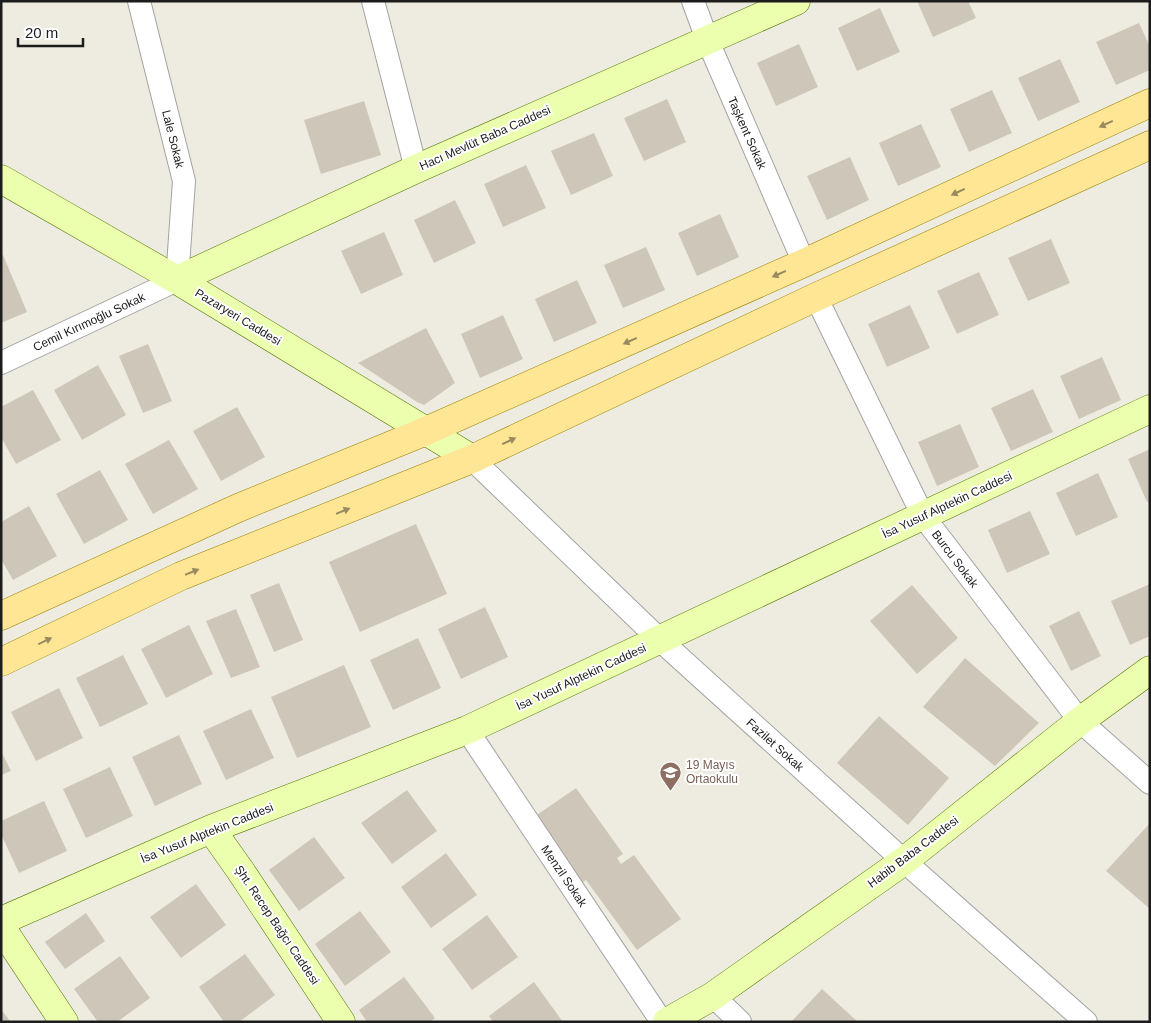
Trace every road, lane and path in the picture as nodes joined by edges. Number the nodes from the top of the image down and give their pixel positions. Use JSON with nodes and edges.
{"nodes":[{"id":1,"x":139,"y":1,"type":"edge"},
{"id":2,"x":373,"y":1,"type":"edge"},
{"id":3,"x":693,"y":1,"type":"edge"},
{"id":4,"x":796,"y":1,"type":"edge"},
{"id":5,"x":707,"y":39,"type":"junction"},
{"id":6,"x":1150,"y":103,"type":"edge"},
{"id":7,"x":1150,"y":145,"type":"edge"},
{"id":8,"x":416,"y":169,"type":"junction"},
{"id":9,"x":1,"y":179,"type":"edge"},
{"id":10,"x":804,"y":263,"type":"junction"},
{"id":11,"x":177,"y":280,"type":"junction"},
{"id":12,"x":816,"y":297,"type":"junction"},
{"id":13,"x":1,"y":363,"type":"edge"},
{"id":14,"x":1150,"y":409,"type":"edge"},
{"id":15,"x":426,"y":431,"type":"junction"},
{"id":16,"x":472,"y":459,"type":"junction"},
{"id":17,"x":922,"y":516,"type":"junction"},
{"id":18,"x":1,"y":616,"type":"edge"},
{"id":19,"x":660,"y":640,"type":"junction"},
{"id":20,"x":1,"y":662,"type":"edge"},
{"id":21,"x":1150,"y":670,"type":"edge"},
{"id":22,"x":1080,"y":721,"type":"junction"},
{"id":23,"x":467,"y":730,"type":"junction"},
{"id":24,"x":1150,"y":783,"type":"edge"},
{"id":25,"x":211,"y":829,"type":"junction"},
{"id":26,"x":904,"y":861,"type":"junction"},
{"id":27,"x":1,"y":920,"type":"edge"},
{"id":28,"x":1,"y":927,"type":"edge"},
{"id":29,"x":713,"y":996,"type":"junction"},
{"id":30,"x":64,"y":1022,"type":"edge"},
{"id":31,"x":341,"y":1022,"type":"edge"},
{"id":32,"x":662,"y":1022,"type":"edge"},
{"id":33,"x":667,"y":1022,"type":"edge"},
{"id":34,"x":740,"y":1022,"type":"edge"},
{"id":35,"x":1086,"y":1022,"type":"edge"}],
"edges":[{"from":1,"to":11,"type":"street","name":"Lale Sokak"},
{"from":2,"to":8,"type":"street"},
{"from":3,"to":5,"type":"street","name":"Taşkent Sokak"},
{"from":4,"to":5,"type":"street","name":"Hacı Mevlüt Baba Caddesi"},
{"from":5,"to":8,"type":"street","name":"Hacı Mevlüt Baba Caddesi"},
{"from":5,"to":10,"type":"street","name":"Taşkent Sokak"},
{"from":6,"to":10,"type":"main road","one_way":true},
{"from":7,"to":12,"type":"main road"},
{"from":8,"to":11,"type":"street","name":"Hacı Mevlüt Baba Caddesi"},
{"from":9,"to":11,"type":"street","name":"Pazaryeri Caddesi"},
{"from":10,"to":15,"type":"main road","one_way":true},
{"from":11,"to":13,"type":"street","name":"Cemil Kırımoğlu Sokak"},
{"from":11,"to":15,"type":"street","name":"Pazaryeri Caddesi"},
{"from":16,"to":12,"type":"main road","one_way":true},
{"from":12,"to":17,"type":"street","name":"Burcu Sokak"},
{"from":14,"to":17,"type":"street","name":"İsa Yusuf Alptekin Caddesi"},
{"from":15,"to":16,"type":"street","name":"Pazaryeri Caddesi"},
{"from":15,"to":18,"type":"main road"},
{"from":16,"to":19,"type":"street","name":"Fazilet Sokak"},
{"from":20,"to":16,"type":"main road","one_way":true},
{"from":17,"to":19,"type":"street","name":"İsa Yusuf Alptekin Caddesi"},
{"from":17,"to":22,"type":"street","name":"Burcu Sokak"},
{"from":19,"to":23,"type":"street","name":"İsa Yusuf Alptekin Caddesi"},
{"from":19,"to":26,"type":"street","name":"Fazilet Sokak"},
{"from":21,"to":22,"type":"street","name":"Habib Baba Caddesi"},
{"from":22,"to":24,"type":"street","name":"Burcu Sokak"},
{"from":22,"to":26,"type":"street","name":"Habib Baba Caddesi"},
{"from":23,"to":25,"type":"street","name":"İsa Yusuf Alptekin Caddesi"},
{"from":23,"to":32,"type":"street","name":"Menzil Sokak"},
{"from":25,"to":27,"type":"street","name":"İsa Yusuf Alptekin Caddesi"},
{"from":25,"to":31,"type":"street","name":"Şht. Recep Bağcı Caddesi"},
{"from":26,"to":29,"type":"street","name":"Habib Baba Caddesi"},
{"from":26,"to":35,"type":"street","name":"Fazilet Sokak"},
{"from":28,"to":30,"type":"street"},
{"from":29,"to":33,"type":"street","name":"Habib Baba Caddesi"},
{"from":29,"to":34,"type":"street"}]}
